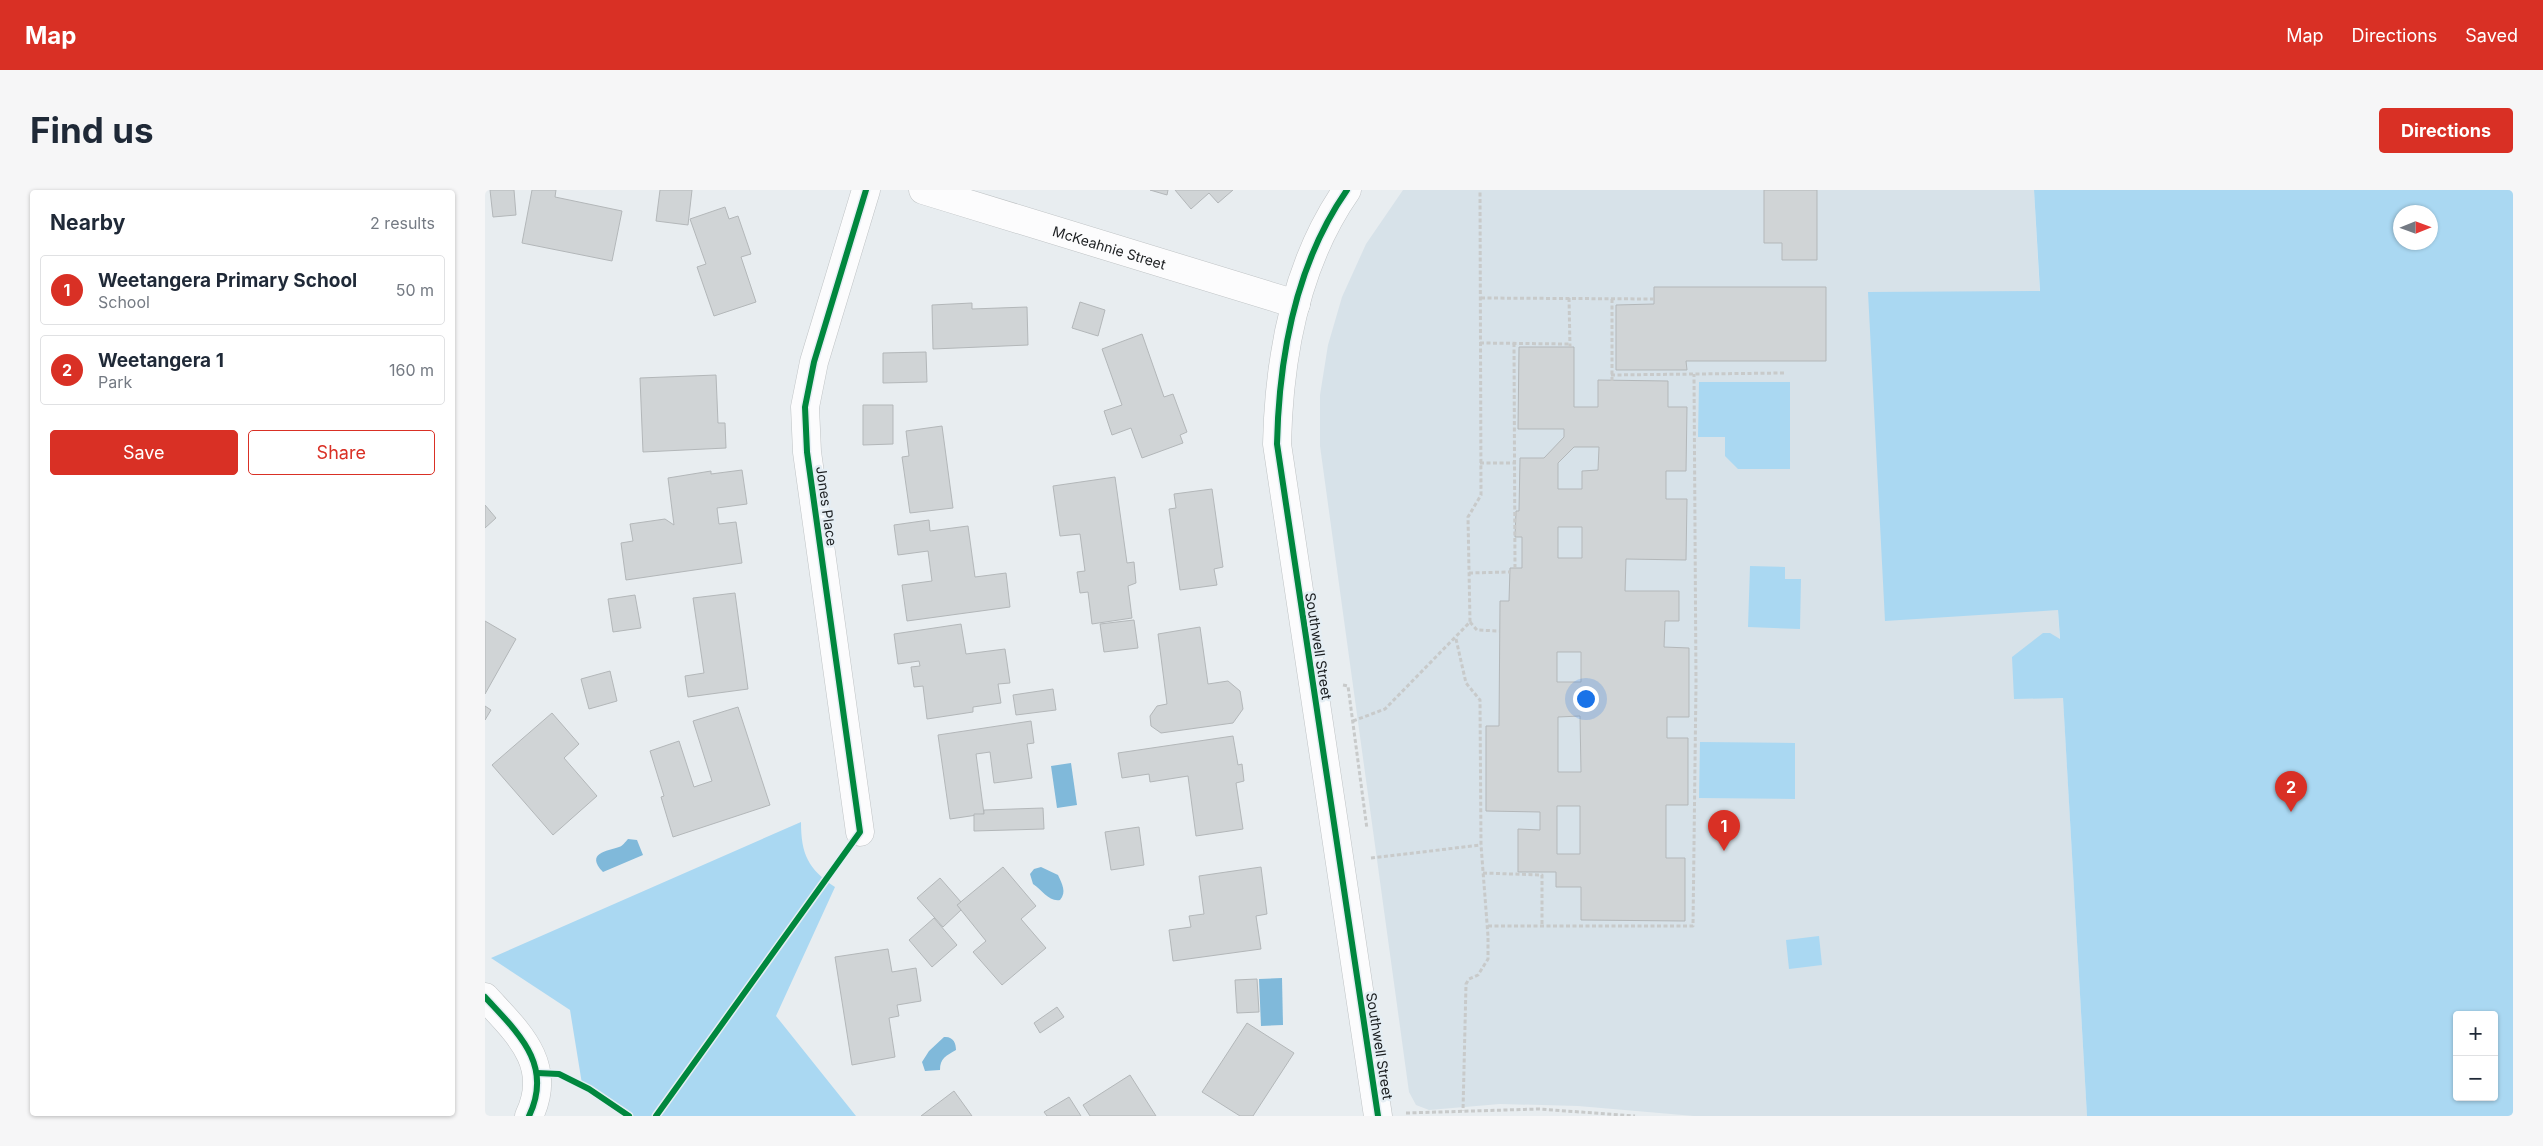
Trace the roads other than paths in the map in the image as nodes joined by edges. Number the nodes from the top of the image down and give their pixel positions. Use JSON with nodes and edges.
{"nodes":[{"id":1,"x":866,"y":190,"type":"edge"},
{"id":2,"x":923,"y":190,"type":"edge"},
{"id":3,"x":1347,"y":190,"type":"edge"},
{"id":4,"x":1296,"y":304,"type":"junction"},
{"id":5,"x":860,"y":832,"type":"dead end"},
{"id":6,"x":485,"y":997,"type":"edge"},
{"id":7,"x":529,"y":1116,"type":"edge"},
{"id":8,"x":1378,"y":1116,"type":"edge"}],
"edges":[{"from":1,"to":5,"type":"street","name":"Jones Place"},
{"from":2,"to":4,"type":"street","name":"McKeahnie Street"},
{"from":3,"to":4,"type":"street","name":"Southwell Street"},
{"from":4,"to":8,"type":"street","name":"Southwell Street"},
{"from":6,"to":7,"type":"street"}]}
